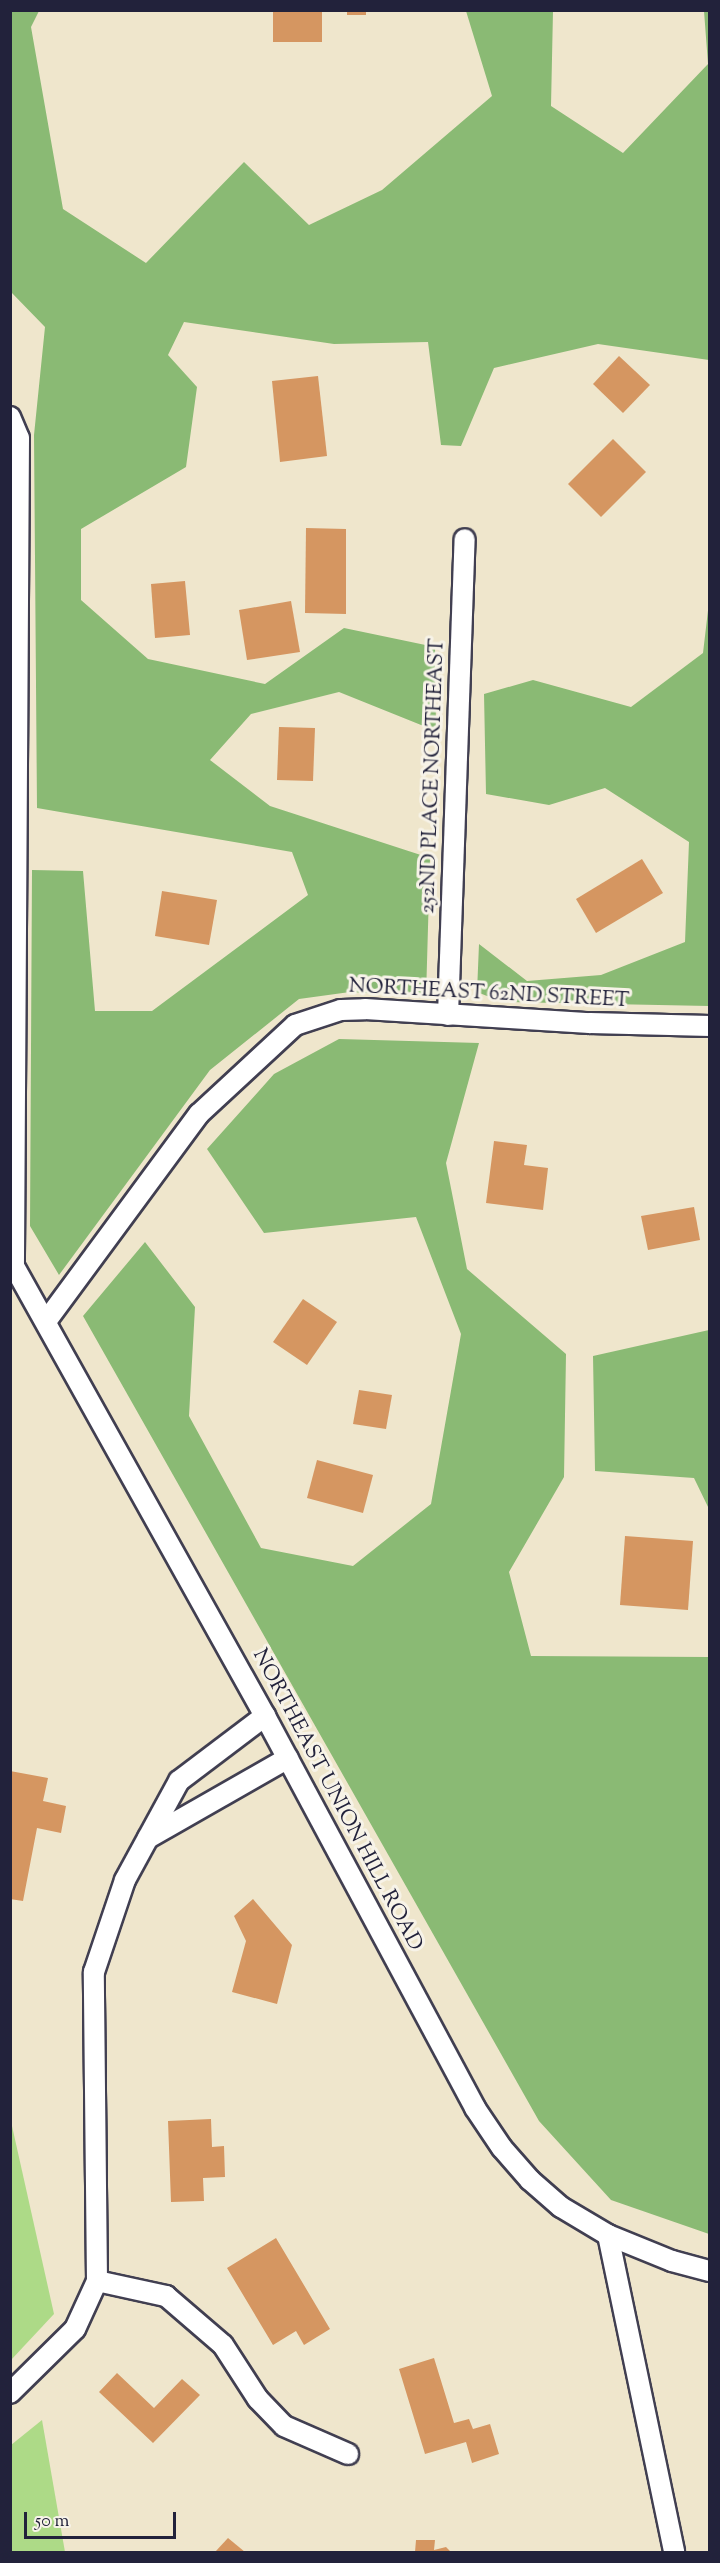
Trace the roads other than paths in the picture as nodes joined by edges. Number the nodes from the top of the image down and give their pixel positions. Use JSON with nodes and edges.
{"nodes":[{"id":1,"x":10,"y":417,"type":"edge"},
{"id":2,"x":465,"y":539,"type":"dead end"},
{"id":3,"x":448,"y":1015,"type":"junction"},
{"id":4,"x":710,"y":1026,"type":"edge"},
{"id":5,"x":12,"y":1262,"type":"edge"},
{"id":6,"x":47,"y":1320,"type":"junction"},
{"id":7,"x":265,"y":1716,"type":"junction"},
{"id":8,"x":288,"y":1758,"type":"junction"},
{"id":9,"x":148,"y":1838,"type":"junction"},
{"id":10,"x":608,"y":2235,"type":"junction"},
{"id":11,"x":710,"y":2271,"type":"edge"},
{"id":12,"x":97,"y":2281,"type":"junction"},
{"id":13,"x":10,"y":2393,"type":"edge"},
{"id":14,"x":348,"y":2454,"type":"dead end"},
{"id":15,"x":674,"y":2553,"type":"edge"}],
"edges":[{"from":1,"to":5,"type":"street"},
{"from":2,"to":3,"type":"street","name":"252ND PLACE NORTHEAST"},
{"from":3,"to":4,"type":"street","name":"NORTHEAST 62ND STREET"},
{"from":3,"to":6,"type":"street","name":"NORTHEAST 62ND STREET"},
{"from":5,"to":6,"type":"street","name":"NORTHEAST UNION HILL ROAD"},
{"from":6,"to":7,"type":"street","name":"NORTHEAST UNION HILL ROAD"},
{"from":7,"to":8,"type":"street","name":"NORTHEAST UNION HILL ROAD"},
{"from":7,"to":9,"type":"street"},
{"from":8,"to":9,"type":"street"},
{"from":8,"to":10,"type":"street","name":"NORTHEAST UNION HILL ROAD"},
{"from":9,"to":12,"type":"street"},
{"from":10,"to":11,"type":"street","name":"NORTHEAST UNION HILL ROAD"},
{"from":10,"to":15,"type":"street"},
{"from":12,"to":13,"type":"street"},
{"from":12,"to":14,"type":"street"}]}
